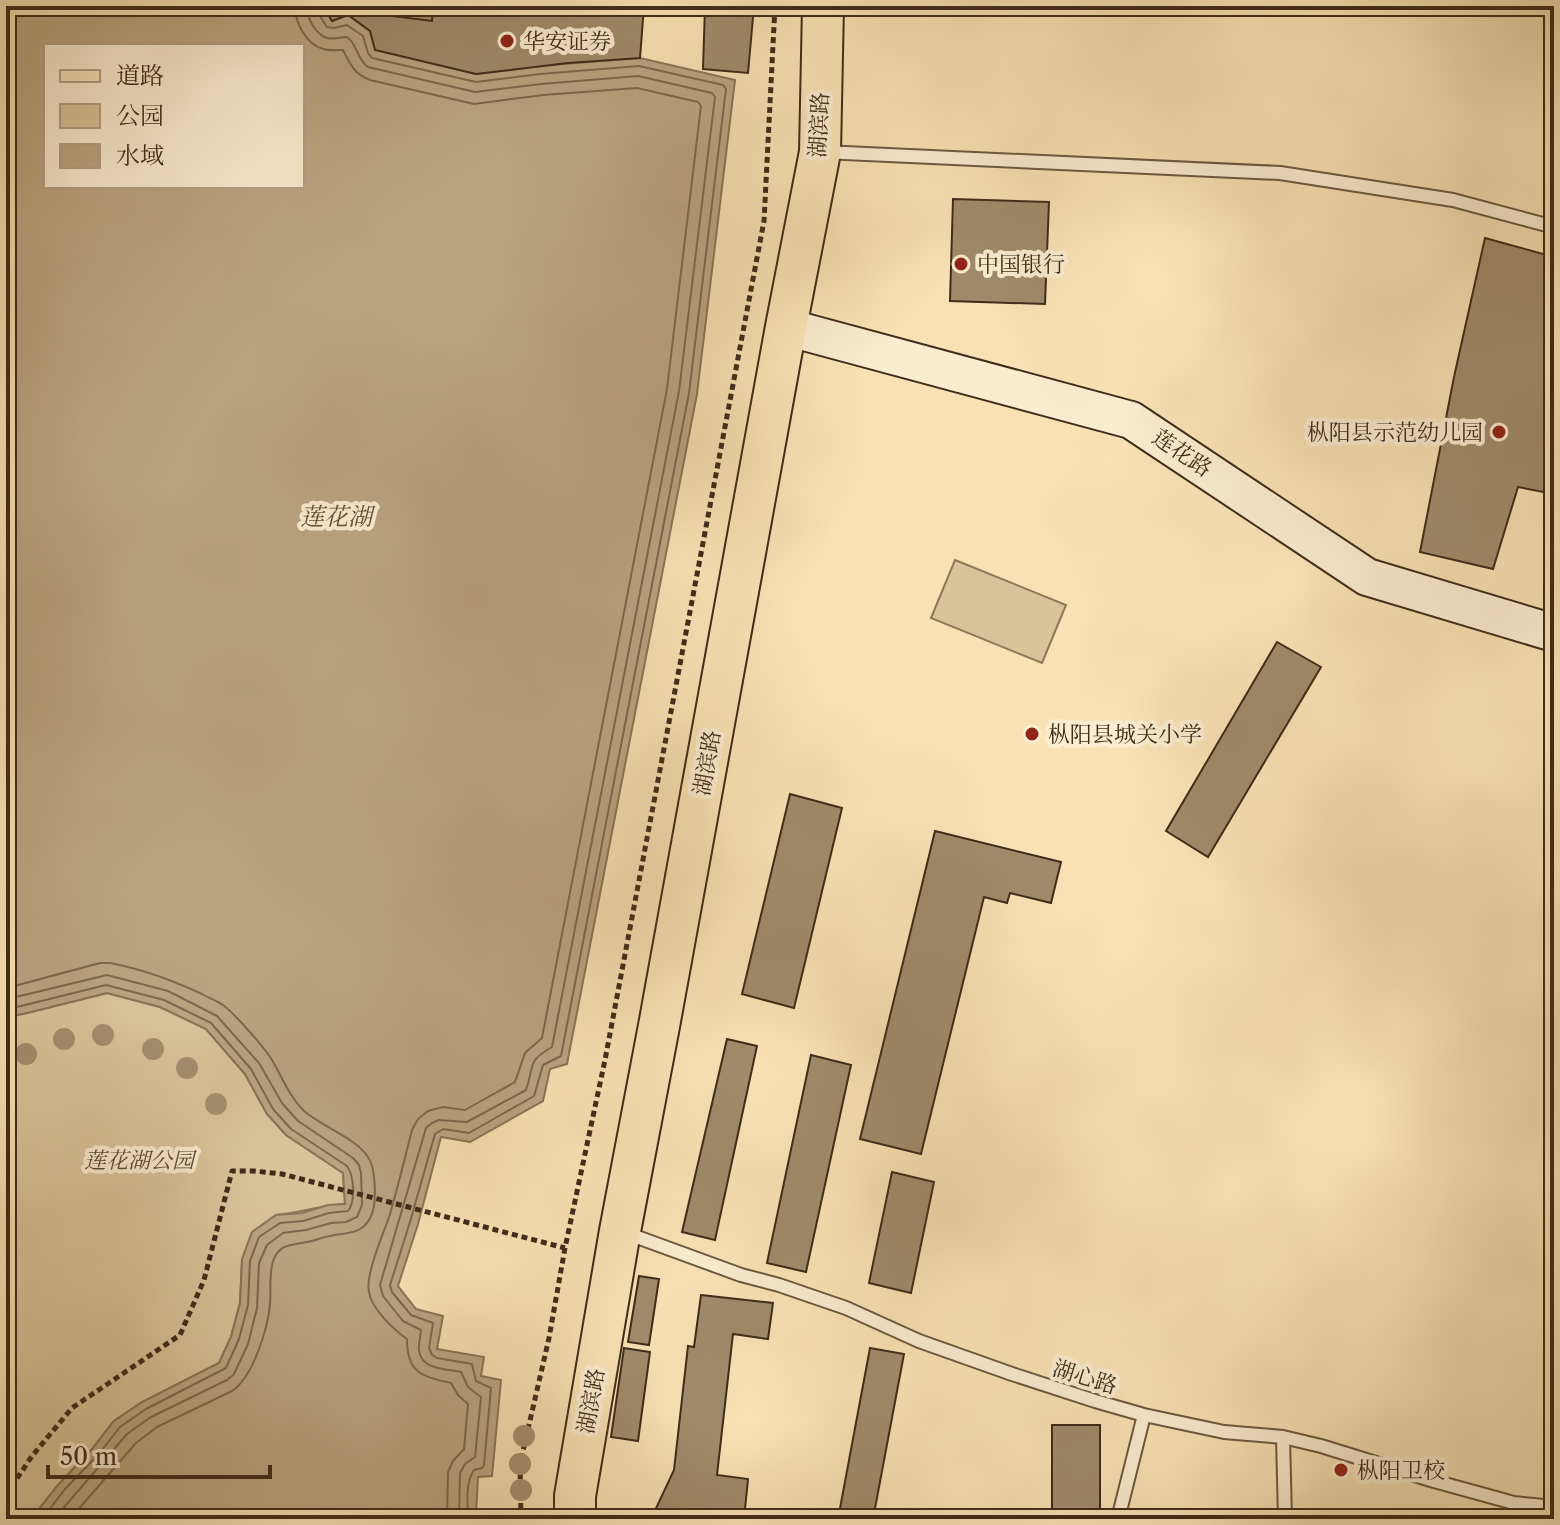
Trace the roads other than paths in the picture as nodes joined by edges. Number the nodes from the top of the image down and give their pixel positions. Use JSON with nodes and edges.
{"nodes":[{"id":1,"x":823,"y":6,"type":"edge"},
{"id":2,"x":820,"y":152,"type":"junction"},
{"id":3,"x":1554,"y":227,"type":"edge"},
{"id":4,"x":786,"y":327,"type":"junction"},
{"id":5,"x":1554,"y":633,"type":"edge"},
{"id":6,"x":620,"y":1231,"type":"junction"},
{"id":7,"x":1144,"y":1415,"type":"junction"},
{"id":8,"x":1283,"y":1437,"type":"junction"},
{"id":9,"x":1554,"y":1507,"type":"edge"},
{"id":10,"x":575,"y":1519,"type":"edge"},
{"id":11,"x":1118,"y":1519,"type":"edge"},
{"id":12,"x":1285,"y":1519,"type":"edge"}],
"edges":[{"from":1,"to":2,"type":"main road","name":"湖滨路"},
{"from":2,"to":3,"type":"lane"},
{"from":2,"to":4,"type":"main road","name":"湖滨路"},
{"from":4,"to":5,"type":"main road","name":"莲花路"},
{"from":4,"to":6,"type":"main road","name":"湖滨路"},
{"from":6,"to":7,"type":"lane","name":"湖心路"},
{"from":6,"to":10,"type":"main road","name":"湖滨路"},
{"from":7,"to":8,"type":"lane","name":"湖心路"},
{"from":7,"to":11,"type":"lane"},
{"from":8,"to":9,"type":"lane","name":"湖心路"},
{"from":8,"to":12,"type":"lane"}]}
